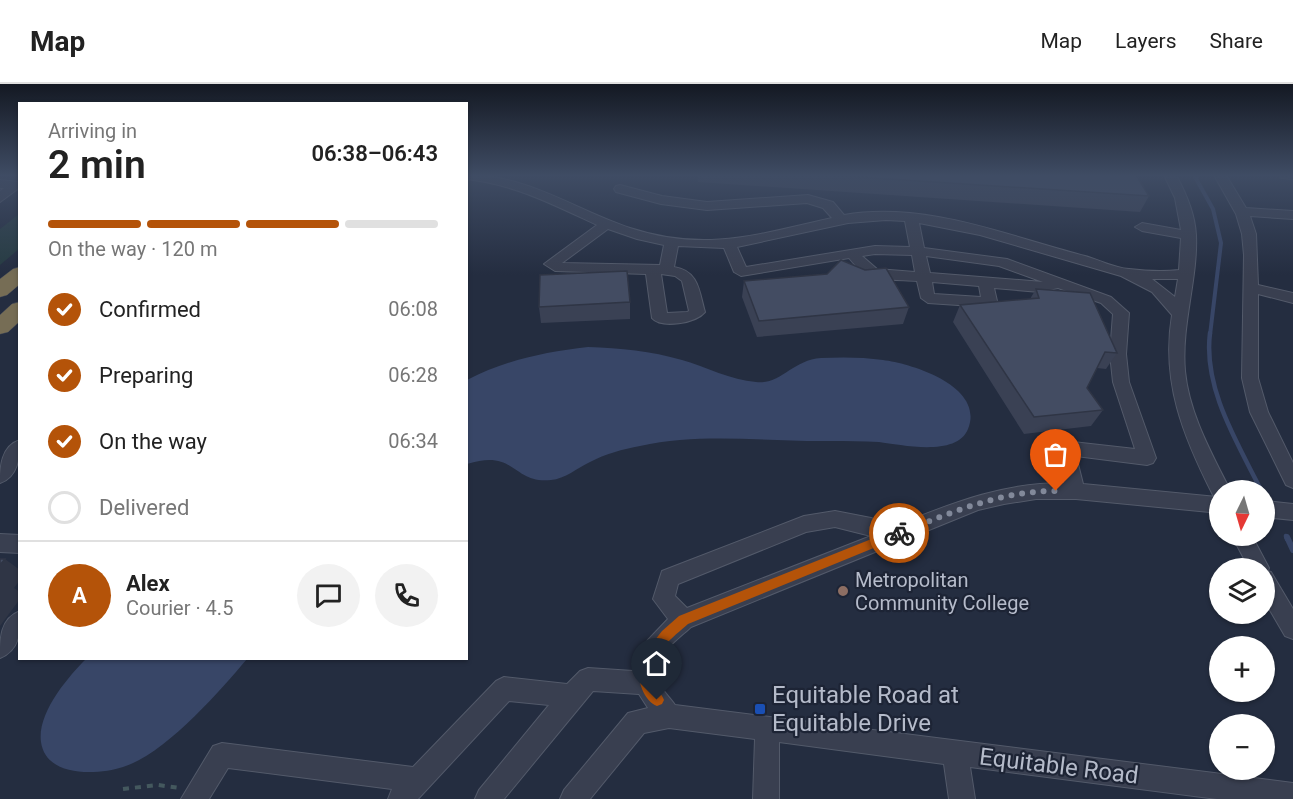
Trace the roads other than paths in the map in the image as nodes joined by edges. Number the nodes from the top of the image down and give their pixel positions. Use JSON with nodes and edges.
{"nodes":[{"id":1,"x":572,"y":208,"type":"edge"},
{"id":2,"x":831,"y":208,"type":"edge"},
{"id":3,"x":1184,"y":208,"type":"edge"},
{"id":4,"x":1240,"y":208,"type":"edge"},
{"id":5,"x":1242,"y":212,"type":"junction"},
{"id":6,"x":1293,"y":215,"type":"edge"},
{"id":7,"x":911,"y":218,"type":"junction"},
{"id":8,"x":841,"y":220,"type":"junction"},
{"id":9,"x":607,"y":224,"type":"junction"},
{"id":10,"x":1142,"y":227,"type":"dead end"},
{"id":11,"x":1189,"y":235,"type":"junction"},
{"id":12,"x":672,"y":242,"type":"junction"},
{"id":13,"x":729,"y":245,"type":"junction"},
{"id":14,"x":917,"y":251,"type":"junction"},
{"id":15,"x":853,"y":252,"type":"junction"},
{"id":16,"x":1110,"y":268,"type":"junction"},
{"id":17,"x":1186,"y":273,"type":"junction"},
{"id":18,"x":18,"y":275,"type":"edge"},
{"id":19,"x":923,"y":278,"type":"junction"},
{"id":20,"x":1059,"y":283,"type":"junction"},
{"id":21,"x":1251,"y":288,"type":"junction"},
{"id":22,"x":0,"y":290,"type":"edge"},
{"id":23,"x":1293,"y":298,"type":"edge"},
{"id":24,"x":18,"y":311,"type":"edge"},
{"id":25,"x":1179,"y":314,"type":"junction"},
{"id":26,"x":0,"y":327,"type":"edge"},
{"id":27,"x":18,"y":450,"type":"edge"},
{"id":28,"x":0,"y":476,"type":"edge"},
{"id":29,"x":1215,"y":480,"type":"edge"},
{"id":30,"x":1293,"y":480,"type":"edge"},
{"id":31,"x":1076,"y":491,"type":"junction"},
{"id":32,"x":1209,"y":504,"type":"edge"},
{"id":33,"x":1275,"y":510,"type":"edge"},
{"id":34,"x":1293,"y":512,"type":"edge"},
{"id":35,"x":890,"y":536,"type":"junction"},
{"id":36,"x":0,"y":543,"type":"edge"},
{"id":37,"x":18,"y":544,"type":"edge"},
{"id":38,"x":1275,"y":598,"type":"edge"},
{"id":39,"x":18,"y":624,"type":"edge"},
{"id":40,"x":675,"y":627,"type":"junction"},
{"id":41,"x":1293,"y":629,"type":"edge"},
{"id":42,"x":0,"y":647,"type":"edge"},
{"id":43,"x":646,"y":683,"type":"junction"},
{"id":44,"x":572,"y":696,"type":"junction"},
{"id":45,"x":669,"y":716,"type":"junction"},
{"id":46,"x":768,"y":728,"type":"junction"},
{"id":47,"x":955,"y":752,"type":"junction"},
{"id":48,"x":418,"y":780,"type":"junction"},
{"id":49,"x":1222,"y":793,"type":"edge"},
{"id":50,"x":197,"y":795,"type":"edge"},
{"id":51,"x":1293,"y":796,"type":"edge"},
{"id":52,"x":401,"y":799,"type":"edge"},
{"id":53,"x":488,"y":799,"type":"edge"},
{"id":54,"x":573,"y":799,"type":"edge"},
{"id":55,"x":766,"y":799,"type":"edge"},
{"id":56,"x":962,"y":799,"type":"edge"}],
"edges":[{"from":1,"to":9,"type":"street"},
{"from":2,"to":8,"type":"street"},
{"from":3,"to":11,"type":"street"},
{"from":4,"to":5,"type":"street"},
{"from":5,"to":6,"type":"street"},
{"from":5,"to":21,"type":"street"},
{"from":7,"to":8,"type":"street"},
{"from":7,"to":14,"type":"street"},
{"from":7,"to":16,"type":"street"},
{"from":8,"to":13,"type":"street"},
{"from":9,"to":12,"type":"street"},
{"from":9,"to":12,"type":"street"},
{"from":10,"to":11,"type":"street"},
{"from":11,"to":17,"type":"street"},
{"from":12,"to":13,"type":"street"},
{"from":13,"to":15,"type":"street"},
{"from":14,"to":15,"type":"street"},
{"from":14,"to":19,"type":"street"},
{"from":14,"to":20,"type":"street"},
{"from":15,"to":19,"type":"street"},
{"from":16,"to":17,"type":"street"},
{"from":16,"to":25,"type":"street"},
{"from":17,"to":25,"type":"street"},
{"from":18,"to":22,"type":"highway"},
{"from":19,"to":20,"type":"street"},
{"from":20,"to":31,"type":"street"},
{"from":21,"to":23,"type":"street"},
{"from":21,"to":30,"type":"street"},
{"from":24,"to":26,"type":"highway"},
{"from":25,"to":29,"type":"street"},
{"from":27,"to":28,"type":"street"},
{"from":31,"to":32,"type":"street"},
{"from":31,"to":35,"type":"street"},
{"from":33,"to":34,"type":"street"},
{"from":35,"to":40,"type":"street"},
{"from":35,"to":40,"type":"street"},
{"from":36,"to":37,"type":"street"},
{"from":38,"to":41,"type":"street"},
{"from":39,"to":42,"type":"street"},
{"from":40,"to":43,"type":"street"},
{"from":43,"to":44,"type":"street"},
{"from":43,"to":45,"type":"street"},
{"from":44,"to":48,"type":"street"},
{"from":44,"to":53,"type":"street"},
{"from":45,"to":46,"type":"street","name":"Equitable Road"},
{"from":45,"to":54,"type":"street","name":"Equitable Road"},
{"from":46,"to":47,"type":"street","name":"Equitable Road"},
{"from":46,"to":55,"type":"street"},
{"from":47,"to":49,"type":"street","name":"Equitable Road"},
{"from":47,"to":56,"type":"street"},
{"from":48,"to":50,"type":"street"},
{"from":48,"to":52,"type":"street"},
{"from":49,"to":51,"type":"street","name":"Equitable Road"}]}
